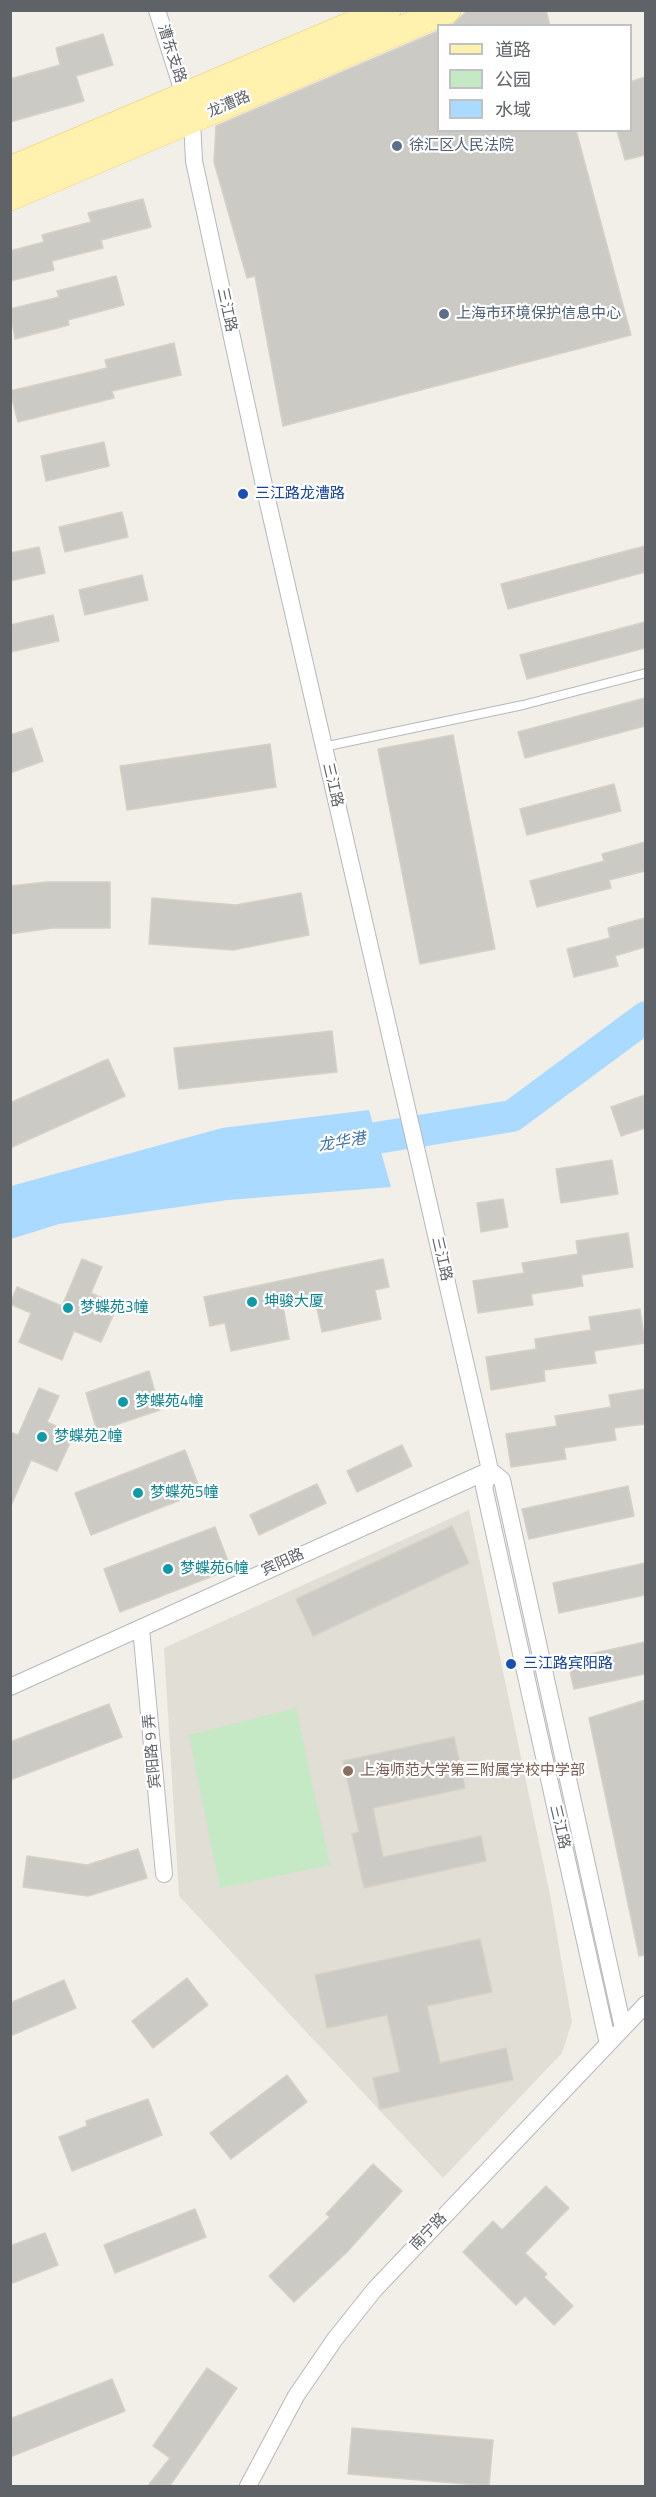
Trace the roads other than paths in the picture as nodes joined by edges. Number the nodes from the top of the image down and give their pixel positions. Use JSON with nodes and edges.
{"nodes":[{"id":1,"x":157,"y":10,"type":"edge"},
{"id":2,"x":387,"y":10,"type":"edge"},
{"id":3,"x":447,"y":10,"type":"edge"},
{"id":4,"x":189,"y":109,"type":"junction"},
{"id":5,"x":10,"y":170,"type":"edge"},
{"id":6,"x":10,"y":197,"type":"edge"},
{"id":7,"x":645,"y":673,"type":"edge"},
{"id":8,"x":323,"y":747,"type":"junction"},
{"id":9,"x":490,"y":1470,"type":"junction"},
{"id":10,"x":141,"y":1628,"type":"junction"},
{"id":11,"x":10,"y":1687,"type":"edge"},
{"id":12,"x":164,"y":1874,"type":"dead end"},
{"id":13,"x":645,"y":2004,"type":"edge"},
{"id":14,"x":623,"y":2028,"type":"junction"},
{"id":15,"x":608,"y":2044,"type":"junction"},
{"id":16,"x":248,"y":2487,"type":"edge"}],
"edges":[{"from":1,"to":4,"type":"street","name":"漕东支路"},
{"from":2,"to":4,"type":"main road","name":"龙漕路"},
{"from":3,"to":4,"type":"main road","name":"龙漕路"},
{"from":4,"to":5,"type":"main road","name":"龙漕路"},
{"from":4,"to":6,"type":"main road","name":"龙漕路"},
{"from":4,"to":8,"type":"street","name":"三江路"},
{"from":7,"to":8,"type":"lane"},
{"from":8,"to":9,"type":"street","name":"三江路"},
{"from":9,"to":10,"type":"street","name":"宾阳路"},
{"from":9,"to":14,"type":"street","name":"三江路"},
{"from":9,"to":15,"type":"street","name":"三江路"},
{"from":10,"to":11,"type":"street","name":"宾阳路"},
{"from":10,"to":12,"type":"street","name":"宾阳路 9 弄"},
{"from":13,"to":14,"type":"street","name":"南宁路"},
{"from":14,"to":15,"type":"street","name":"南宁路"},
{"from":15,"to":16,"type":"street","name":"南宁路"}]}
